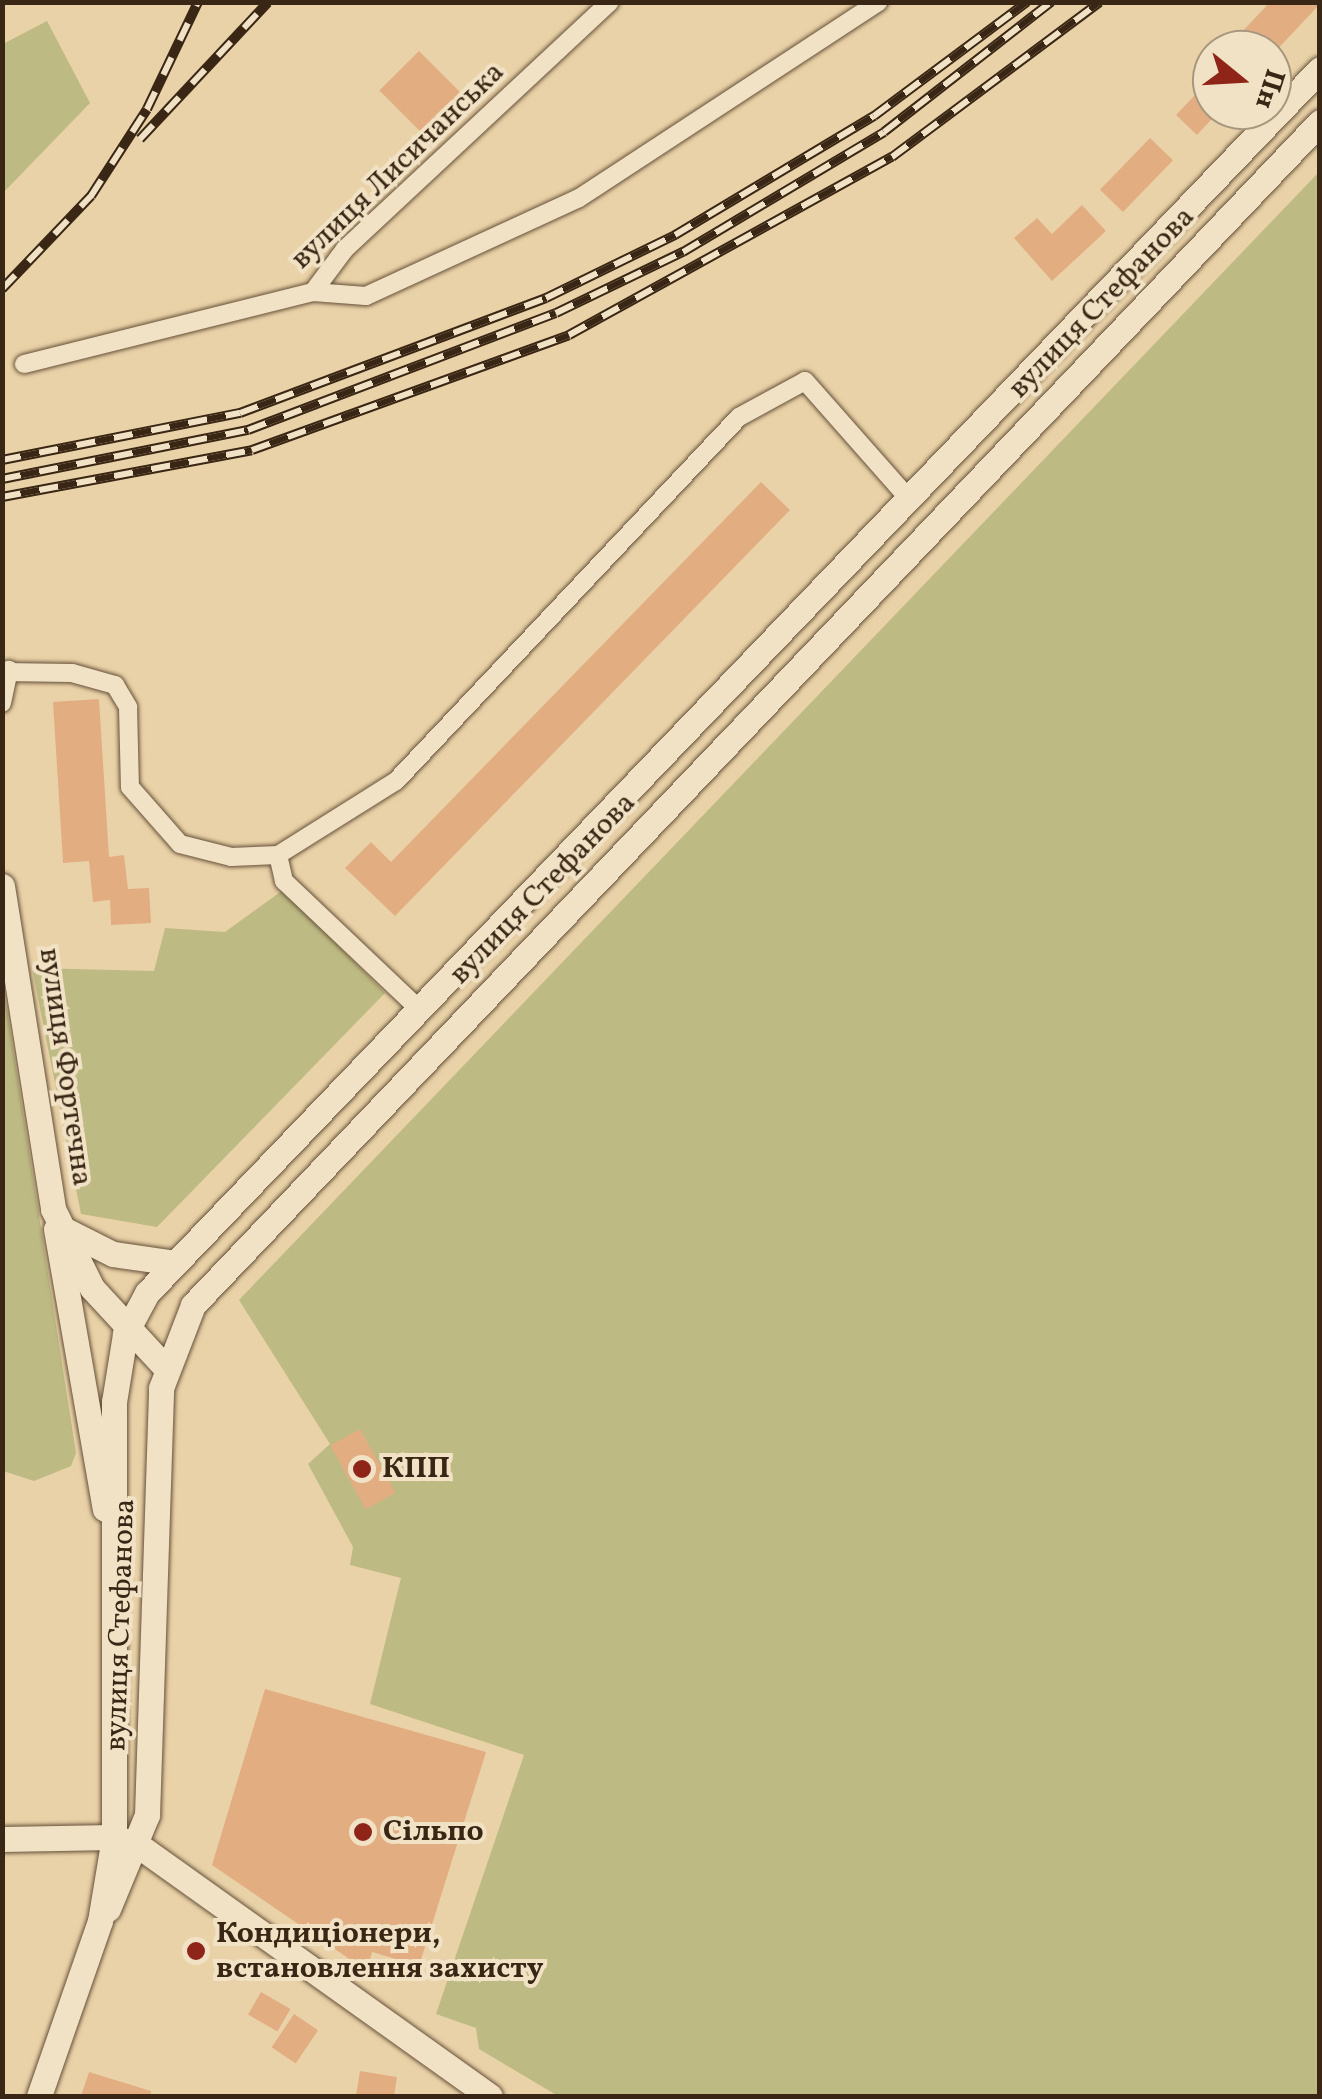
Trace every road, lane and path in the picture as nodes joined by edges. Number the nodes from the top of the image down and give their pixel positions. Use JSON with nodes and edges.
{"nodes":[{"id":1,"x":610,"y":2,"type":"edge"},
{"id":2,"x":879,"y":2,"type":"edge"},
{"id":3,"x":1320,"y":68,"type":"edge"},
{"id":4,"x":1320,"y":122,"type":"edge"},
{"id":5,"x":313,"y":292,"type":"junction"},
{"id":6,"x":24,"y":364,"type":"dead end"},
{"id":7,"x":909,"y":499,"type":"junction"},
{"id":8,"x":6,"y":671,"type":"edge"},
{"id":9,"x":2,"y":704,"type":"edge"},
{"id":10,"x":278,"y":855,"type":"junction"},
{"id":11,"x":2,"y":886,"type":"edge"},
{"id":12,"x":8,"y":935,"type":"edge"},
{"id":13,"x":418,"y":1008,"type":"junction"},
{"id":14,"x":60,"y":1220,"type":"junction"},
{"id":15,"x":169,"y":1262,"type":"junction"},
{"id":16,"x":125,"y":1334,"type":"junction"},
{"id":17,"x":165,"y":1367,"type":"junction"},
{"id":18,"x":116,"y":1553,"type":"junction"},
{"id":19,"x":114,"y":1837,"type":"junction"},
{"id":20,"x":2,"y":1839,"type":"edge"},
{"id":21,"x":139,"y":1846,"type":"junction"},
{"id":22,"x":100,"y":1922,"type":"junction"},
{"id":23,"x":40,"y":2096,"type":"edge"},
{"id":24,"x":486,"y":2096,"type":"edge"}],
"edges":[{"from":1,"to":5,"type":"street","name":"вулиця Лисичанська"},
{"from":2,"to":5,"type":"street"},
{"from":3,"to":7,"type":"main road","name":"вулиця Стефанова"},
{"from":4,"to":17,"type":"main road","name":"вулиця Стефанова"},
{"from":5,"to":6,"type":"street","name":"вулиця Лисичанська"},
{"from":7,"to":10,"type":"street"},
{"from":7,"to":13,"type":"main road","name":"вулиця Стефанова"},
{"from":8,"to":9,"type":"street"},
{"from":8,"to":10,"type":"street"},
{"from":10,"to":13,"type":"street"},
{"from":11,"to":12,"type":"main road","name":"вулиця Фортечна"},
{"from":12,"to":14,"type":"main road","name":"вулиця Фортечна"},
{"from":13,"to":15,"type":"main road","name":"вулиця Стефанова"},
{"from":14,"to":15,"type":"main road"},
{"from":14,"to":16,"type":"main road","name":"вулиця Фортечна"},
{"from":14,"to":18,"type":"main road"},
{"from":15,"to":16,"type":"main road","name":"вулиця Стефанова"},
{"from":16,"to":17,"type":"main road"},
{"from":16,"to":18,"type":"main road"},
{"from":17,"to":21,"type":"main road","name":"вулиця Стефанова"},
{"from":18,"to":19,"type":"main road"},
{"from":19,"to":20,"type":"main road"},
{"from":19,"to":21,"type":"main road"},
{"from":19,"to":22,"type":"main road"},
{"from":21,"to":22,"type":"main road"},
{"from":21,"to":24,"type":"main road"},
{"from":22,"to":23,"type":"main road"}]}
